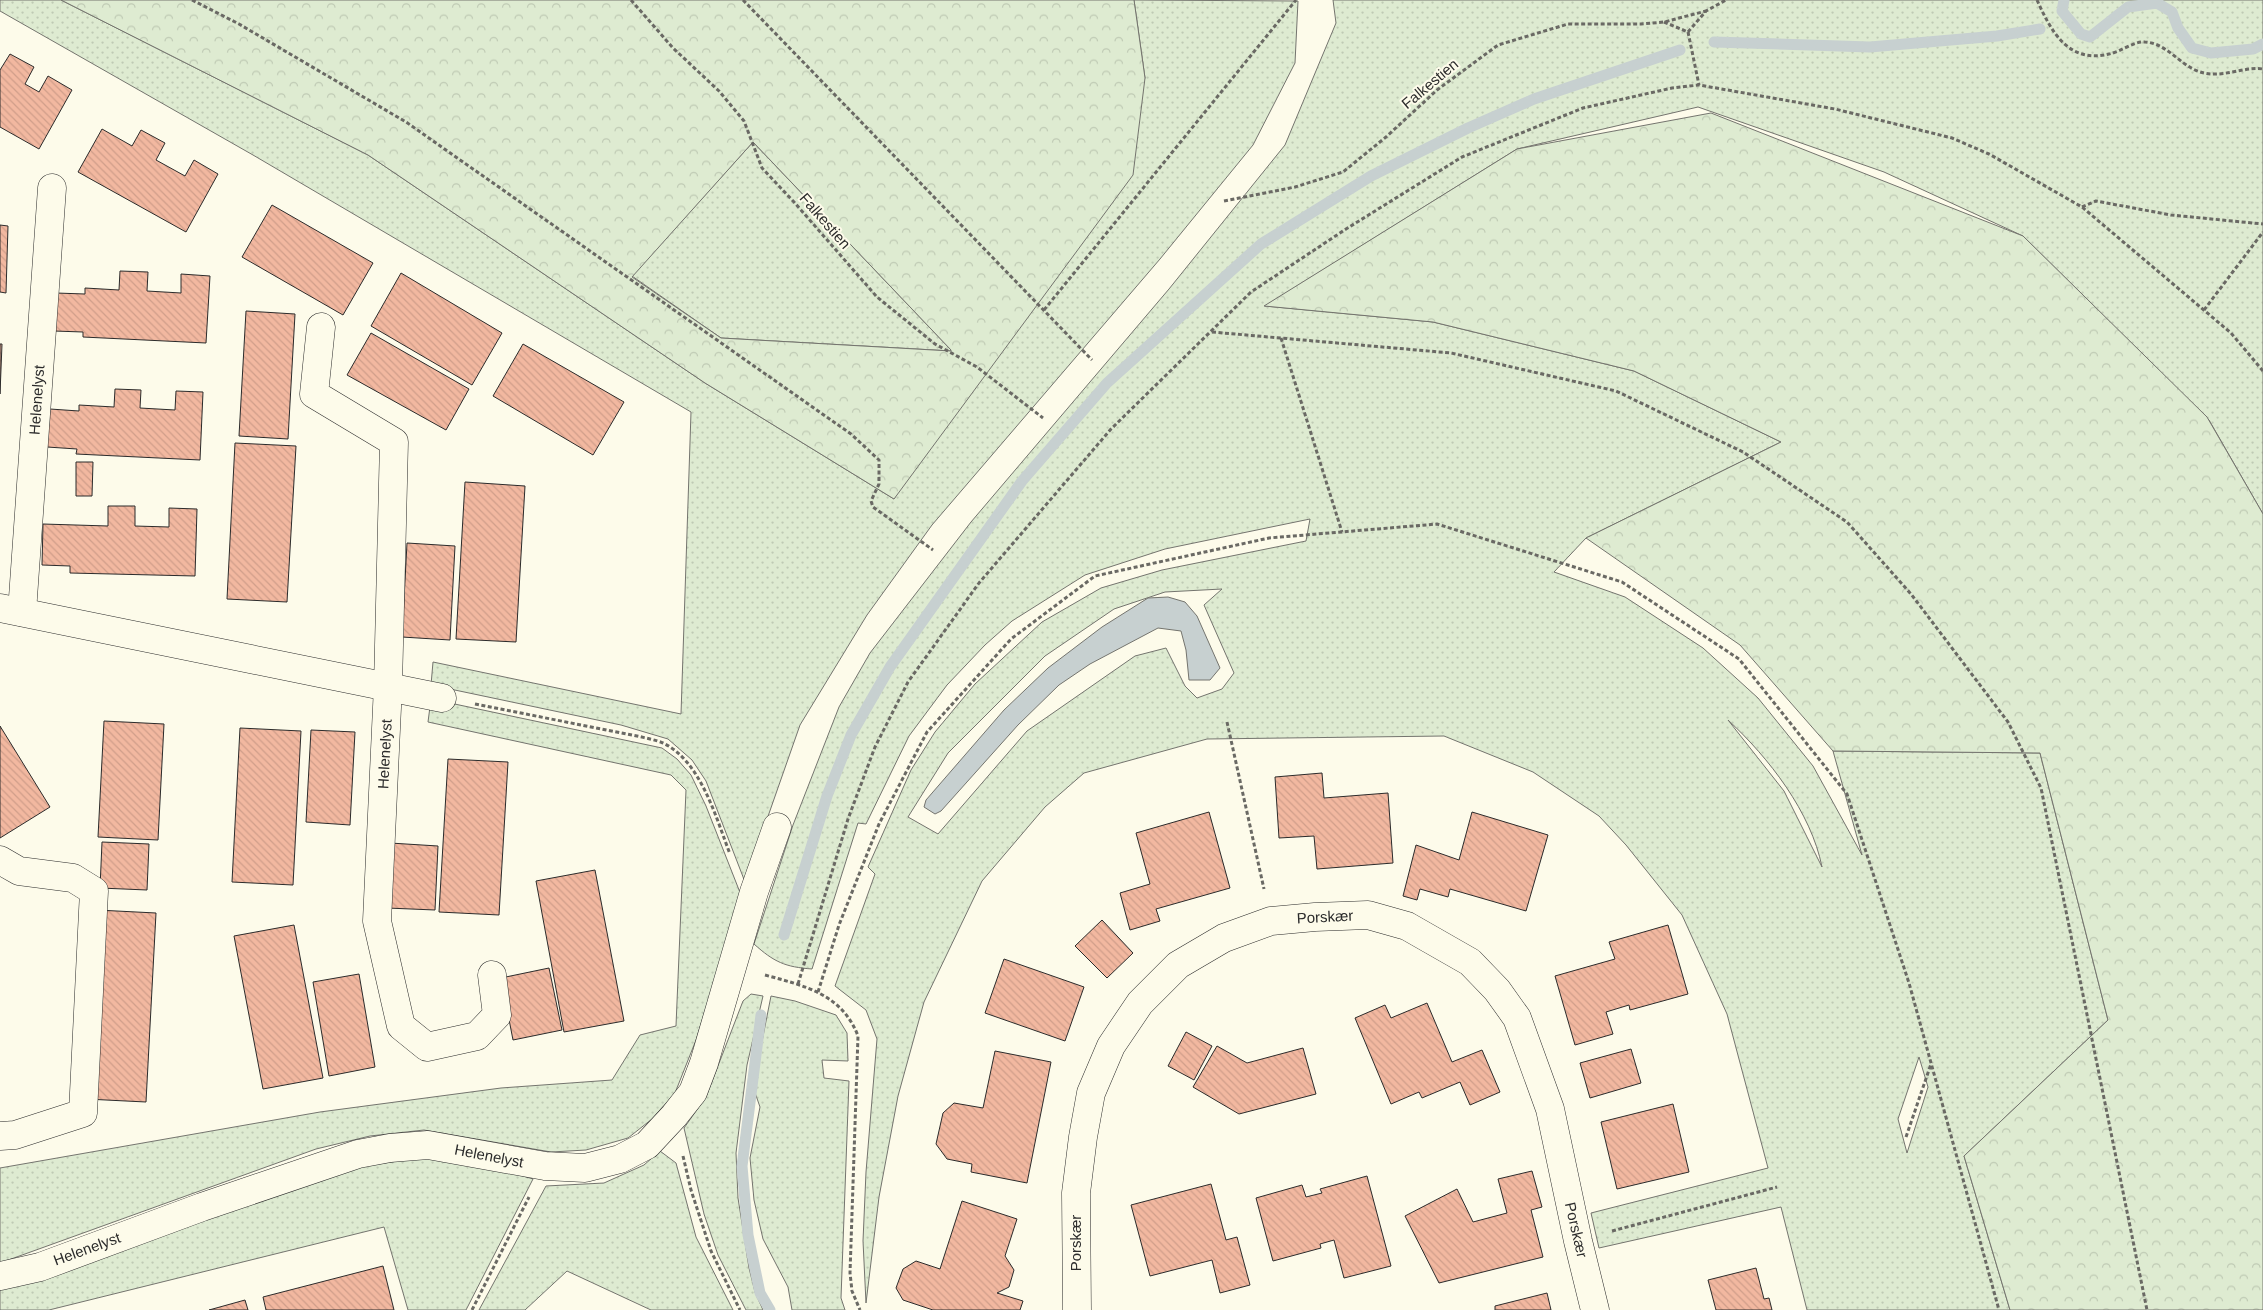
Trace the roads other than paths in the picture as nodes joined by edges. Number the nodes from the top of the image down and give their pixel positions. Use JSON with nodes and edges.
{"nodes":[{"id":1,"x":52,"y":188,"type":"dead end"},
{"id":2,"x":320,"y":327,"type":"dead end"},
{"id":3,"x":11,"y":610,"type":"edge"},
{"id":4,"x":388,"y":686,"type":"junction"},
{"id":5,"x":442,"y":698,"type":"road end"},
{"id":6,"x":777,"y":827,"type":"dead end"},
{"id":7,"x":0,"y":860,"type":"edge"},
{"id":8,"x":492,"y":975,"type":"dead end"},
{"id":9,"x":0,"y":1136,"type":"edge"},
{"id":10,"x":0,"y":1276,"type":"edge"},
{"id":11,"x":1077,"y":1310,"type":"edge"},
{"id":12,"x":1595,"y":1310,"type":"edge"}],
"edges":[{"from":1,"to":3,"type":"street","name":"Helenelyst"},
{"from":2,"to":4,"type":"street","name":"Helenelyst"},
{"from":3,"to":4,"type":"street","name":"Helenelyst"},
{"from":4,"to":5,"type":"street","name":"Helenelyst"},
{"from":4,"to":8,"type":"street","name":"Helenelyst"},
{"from":6,"to":10,"type":"street","name":"Helenelyst"},
{"from":7,"to":9,"type":"street"},
{"from":11,"to":12,"type":"street","name":"Porskær"}]}
